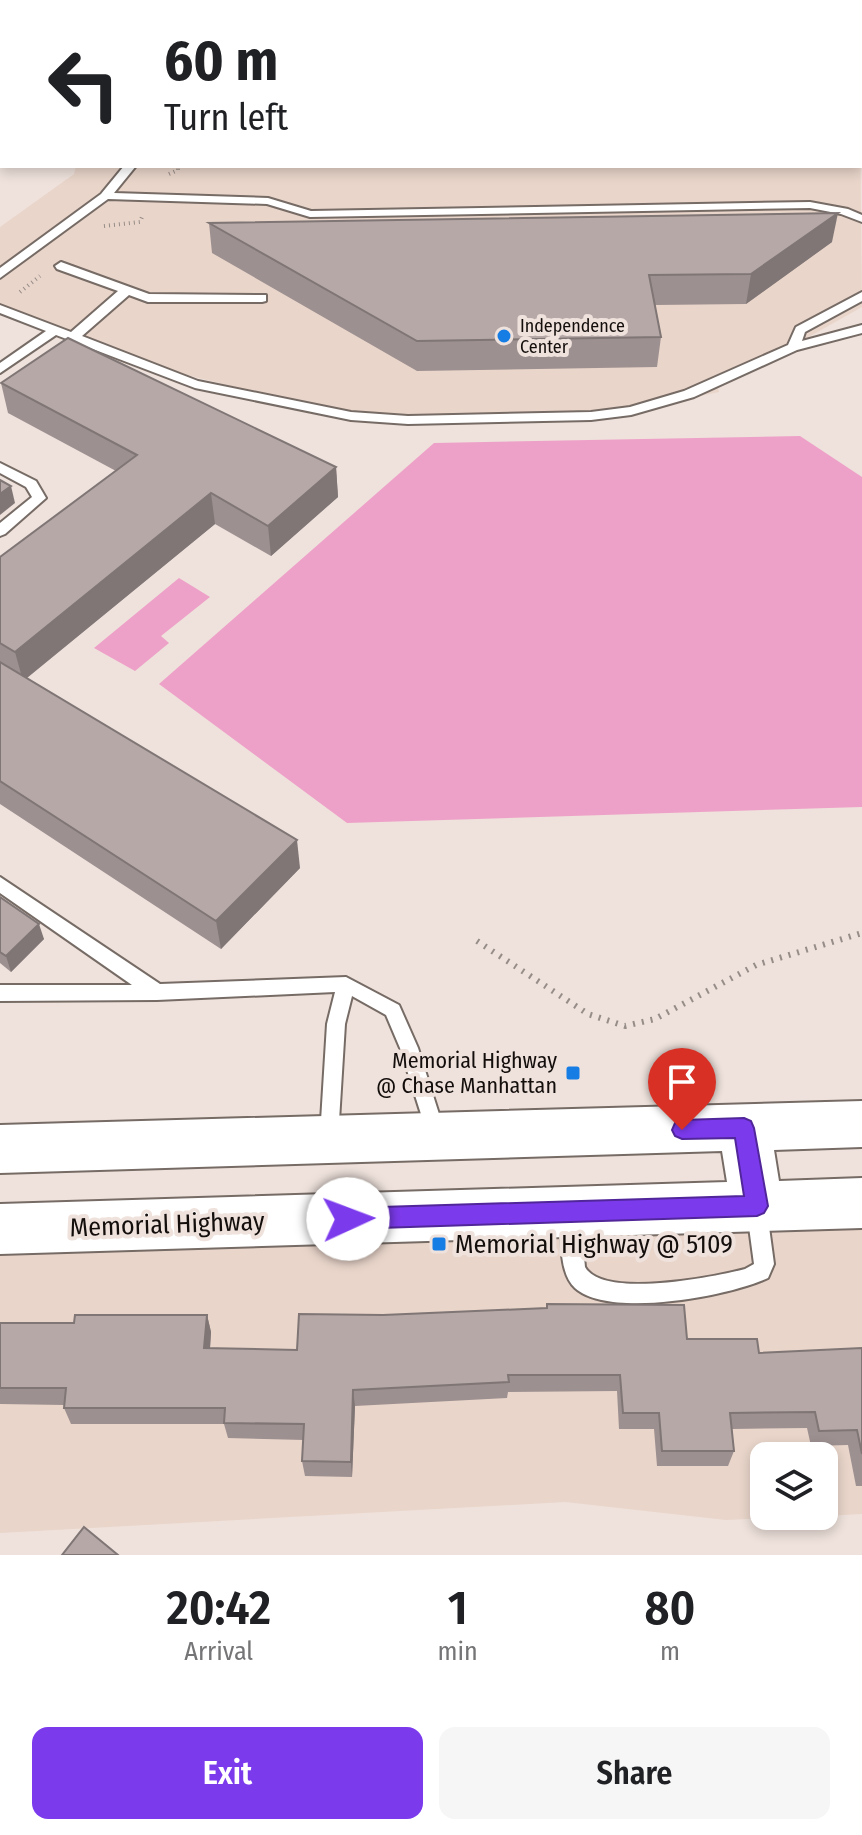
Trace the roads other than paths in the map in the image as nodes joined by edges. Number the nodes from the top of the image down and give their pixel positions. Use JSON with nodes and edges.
{"nodes":[{"id":1,"x":128,"y":168,"type":"edge"},
{"id":2,"x":105,"y":196,"type":"junction"},
{"id":3,"x":862,"y":219,"type":"edge"},
{"id":4,"x":61,"y":266,"type":"dead end"},
{"id":5,"x":0,"y":274,"type":"edge"},
{"id":6,"x":127,"y":290,"type":"junction"},
{"id":7,"x":862,"y":296,"type":"edge"},
{"id":8,"x":262,"y":298,"type":"dead end"},
{"id":9,"x":0,"y":309,"type":"edge"},
{"id":10,"x":862,"y":329,"type":"edge"},
{"id":11,"x":54,"y":331,"type":"junction"},
{"id":12,"x":72,"y":338,"type":"junction"},
{"id":13,"x":793,"y":347,"type":"junction"},
{"id":14,"x":0,"y":369,"type":"edge"},
{"id":15,"x":0,"y":467,"type":"edge"},
{"id":16,"x":0,"y":531,"type":"edge"},
{"id":17,"x":0,"y":884,"type":"edge"},
{"id":18,"x":346,"y":984,"type":"junction"},
{"id":19,"x":157,"y":992,"type":"junction"},
{"id":20,"x":0,"y":993,"type":"edge"},
{"id":21,"x":862,"y":1124,"type":"edge"},
{"id":22,"x":744,"y":1128,"type":"junction"},
{"id":23,"x":436,"y":1136,"type":"junction"},
{"id":24,"x":328,"y":1140,"type":"junction"},
{"id":25,"x":0,"y":1149,"type":"edge"},
{"id":26,"x":862,"y":1203,"type":"edge"},
{"id":27,"x":757,"y":1206,"type":"junction"},
{"id":28,"x":569,"y":1212,"type":"junction"},
{"id":29,"x":0,"y":1229,"type":"edge"}],
"edges":[{"from":1,"to":2,"type":"lane"},
{"from":2,"to":3,"type":"lane"},
{"from":2,"to":5,"type":"lane"},
{"from":4,"to":6,"type":"lane"},
{"from":6,"to":8,"type":"lane"},
{"from":6,"to":12,"type":"lane"},
{"from":7,"to":13,"type":"lane"},
{"from":9,"to":11,"type":"lane"},
{"from":10,"to":13,"type":"lane"},
{"from":11,"to":12,"type":"lane"},
{"from":11,"to":14,"type":"lane"},
{"from":12,"to":13,"type":"lane"},
{"from":15,"to":16,"type":"lane"},
{"from":17,"to":19,"type":"lane"},
{"from":18,"to":19,"type":"lane"},
{"from":18,"to":23,"type":"lane"},
{"from":18,"to":24,"type":"lane"},
{"from":19,"to":20,"type":"lane"},
{"from":21,"to":22,"type":"main road"},
{"from":22,"to":23,"type":"main road"},
{"from":22,"to":27,"type":"main road"},
{"from":23,"to":24,"type":"main road"},
{"from":24,"to":25,"type":"main road"},
{"from":26,"to":27,"type":"main road","name":"Memorial Highway"},
{"from":27,"to":28,"type":"main road","name":"Memorial Highway"},
{"from":27,"to":28,"type":"lane"},
{"from":28,"to":29,"type":"main road","name":"Memorial Highway"}]}
